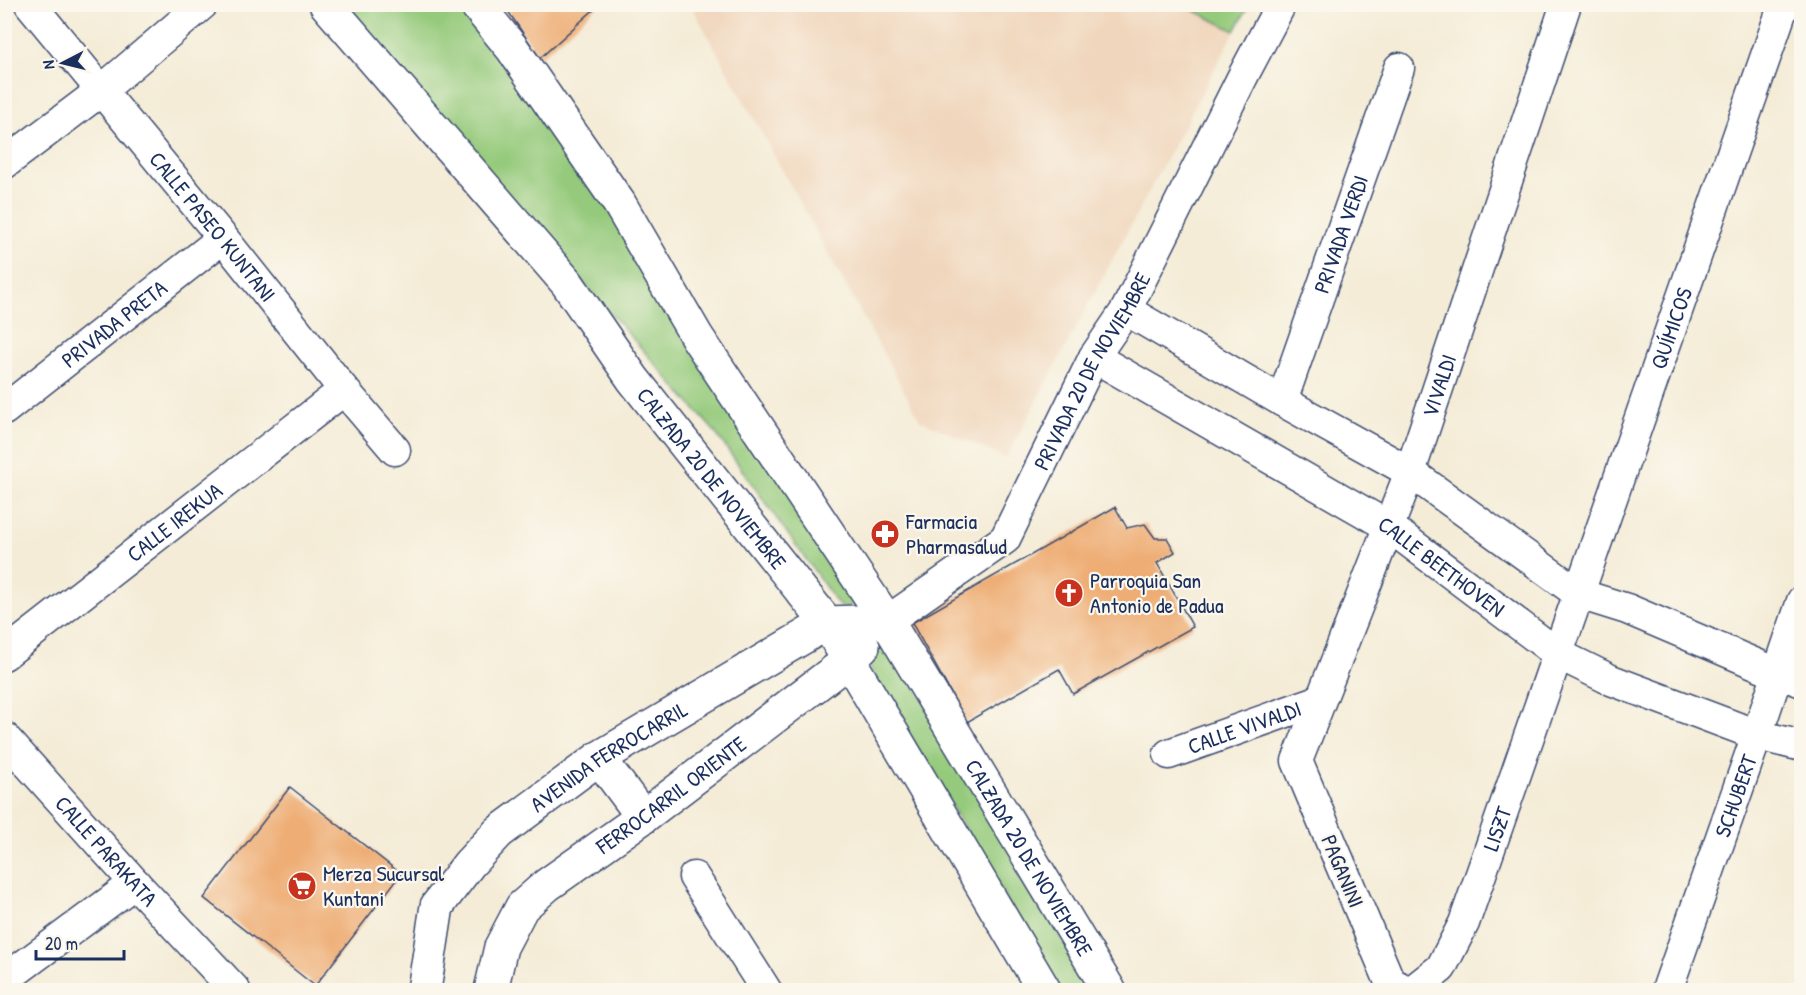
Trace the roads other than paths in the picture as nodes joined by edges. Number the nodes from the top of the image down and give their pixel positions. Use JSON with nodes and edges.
{"nodes":[{"id":1,"x":30,"y":4,"type":"edge"},
{"id":2,"x":203,"y":4,"type":"edge"},
{"id":3,"x":326,"y":4,"type":"edge"},
{"id":4,"x":476,"y":4,"type":"edge"},
{"id":5,"x":1281,"y":4,"type":"edge"},
{"id":6,"x":1566,"y":4,"type":"edge"},
{"id":7,"x":1784,"y":4,"type":"edge"},
{"id":8,"x":1399,"y":68,"type":"dead end"},
{"id":9,"x":102,"y":90,"type":"junction"},
{"id":10,"x":4,"y":164,"type":"edge"},
{"id":11,"x":223,"y":238,"type":"junction"},
{"id":12,"x":1126,"y":310,"type":"junction"},
{"id":13,"x":1095,"y":357,"type":"junction"},
{"id":14,"x":344,"y":390,"type":"junction"},
{"id":15,"x":1282,"y":401,"type":"junction"},
{"id":16,"x":4,"y":410,"type":"edge"},
{"id":17,"x":396,"y":450,"type":"dead end"},
{"id":18,"x":1410,"y":472,"type":"junction"},
{"id":19,"x":1388,"y":526,"type":"junction"},
{"id":20,"x":1579,"y":594,"type":"junction"},
{"id":21,"x":1802,"y":601,"type":"edge"},
{"id":22,"x":887,"y":621,"type":"junction"},
{"id":23,"x":827,"y":623,"type":"junction"},
{"id":24,"x":1558,"y":654,"type":"junction"},
{"id":25,"x":4,"y":655,"type":"edge"},
{"id":26,"x":849,"y":660,"type":"junction"},
{"id":27,"x":1789,"y":677,"type":"edge"},
{"id":28,"x":1320,"y":700,"type":"junction"},
{"id":29,"x":1758,"y":735,"type":"junction"},
{"id":30,"x":4,"y":736,"type":"edge"},
{"id":31,"x":1802,"y":746,"type":"edge"},
{"id":32,"x":1169,"y":754,"type":"dead end"},
{"id":33,"x":599,"y":758,"type":"junction"},
{"id":34,"x":1297,"y":760,"type":"joint"},
{"id":35,"x":643,"y":817,"type":"junction"},
{"id":36,"x":694,"y":877,"type":"dead end"},
{"id":37,"x":135,"y":883,"type":"junction"},
{"id":38,"x":4,"y":980,"type":"edge"},
{"id":39,"x":1403,"y":988,"type":"edge"},
{"id":40,"x":235,"y":990,"type":"edge"},
{"id":41,"x":424,"y":990,"type":"edge"},
{"id":42,"x":491,"y":990,"type":"edge"},
{"id":43,"x":766,"y":990,"type":"edge"},
{"id":44,"x":1044,"y":990,"type":"edge"},
{"id":45,"x":1108,"y":990,"type":"edge"},
{"id":46,"x":1667,"y":990,"type":"edge"}],
"edges":[{"from":1,"to":9,"type":"street","name":"CALLE PASEO KUNTANI"},
{"from":2,"to":9,"type":"street"},
{"from":3,"to":23,"type":"main road","name":"CALZADA 20 DE NOVIEMBRE"},
{"from":4,"to":22,"type":"main road","name":"CALZADA 20 DE NOVIEMBRE"},
{"from":5,"to":12,"type":"street","name":"PRIVADA 20 DE NOVIEMBRE"},
{"from":6,"to":18,"type":"street","name":"VIVALDI"},
{"from":7,"to":20,"type":"street","name":"QUÍMICOS"},
{"from":8,"to":15,"type":"street","name":"PRIVADA VERDI"},
{"from":9,"to":10,"type":"street"},
{"from":9,"to":11,"type":"street","name":"CALLE PASEO KUNTANI"},
{"from":11,"to":14,"type":"street","name":"CALLE PASEO KUNTANI"},
{"from":11,"to":16,"type":"street","name":"PRIVADA PRETA"},
{"from":12,"to":13,"type":"street","name":"PRIVADA 20 DE NOVIEMBRE"},
{"from":12,"to":15,"type":"street"},
{"from":13,"to":19,"type":"street","name":"CALLE BEETHOVEN"},
{"from":13,"to":22,"type":"street","name":"PRIVADA 20 DE NOVIEMBRE"},
{"from":14,"to":17,"type":"street","name":"CALLE PASEO KUNTANI"},
{"from":14,"to":25,"type":"street","name":"CALLE IREKUA"},
{"from":15,"to":18,"type":"street"},
{"from":18,"to":19,"type":"street","name":"VIVALDI"},
{"from":18,"to":20,"type":"street"},
{"from":19,"to":24,"type":"street","name":"CALLE BEETHOVEN"},
{"from":19,"to":28,"type":"street","name":"VIVALDI"},
{"from":20,"to":24,"type":"street","name":"QUÍMICOS"},
{"from":20,"to":27,"type":"street"},
{"from":21,"to":27,"type":"street","name":"SCHUBERT"},
{"from":22,"to":23,"type":"main road","name":"AVENIDA FERROCARRIL"},
{"from":22,"to":26,"type":"main road","name":"FERROCARRIL ORIENTE"},
{"from":22,"to":45,"type":"main road","name":"CALZADA 20 DE NOVIEMBRE"},
{"from":23,"to":26,"type":"main road","name":"CALZADA 20 DE NOVIEMBRE"},
{"from":23,"to":33,"type":"main road","name":"AVENIDA FERROCARRIL"},
{"from":24,"to":29,"type":"street","name":"CALLE BEETHOVEN"},
{"from":24,"to":39,"type":"street","name":"LISZT"},
{"from":26,"to":35,"type":"main road","name":"FERROCARRIL ORIENTE"},
{"from":26,"to":44,"type":"main road","name":"CALZADA 20 DE NOVIEMBRE"},
{"from":27,"to":29,"type":"street","name":"SCHUBERT"},
{"from":28,"to":32,"type":"street","name":"CALLE VIVALDI"},
{"from":28,"to":34,"type":"street","name":"VIVALDI"},
{"from":29,"to":31,"type":"street","name":"CALLE BEETHOVEN"},
{"from":29,"to":46,"type":"street","name":"SCHUBERT"},
{"from":30,"to":37,"type":"street","name":"CALLE PARAKATA"},
{"from":33,"to":35,"type":"main road"},
{"from":33,"to":41,"type":"main road","name":"AVENIDA FERROCARRIL"},
{"from":34,"to":39,"type":"street","name":"PAGANINI"},
{"from":35,"to":42,"type":"main road","name":"FERROCARRIL ORIENTE"},
{"from":36,"to":43,"type":"street"},
{"from":37,"to":38,"type":"street"},
{"from":37,"to":40,"type":"street","name":"CALLE PARAKATA"}]}
